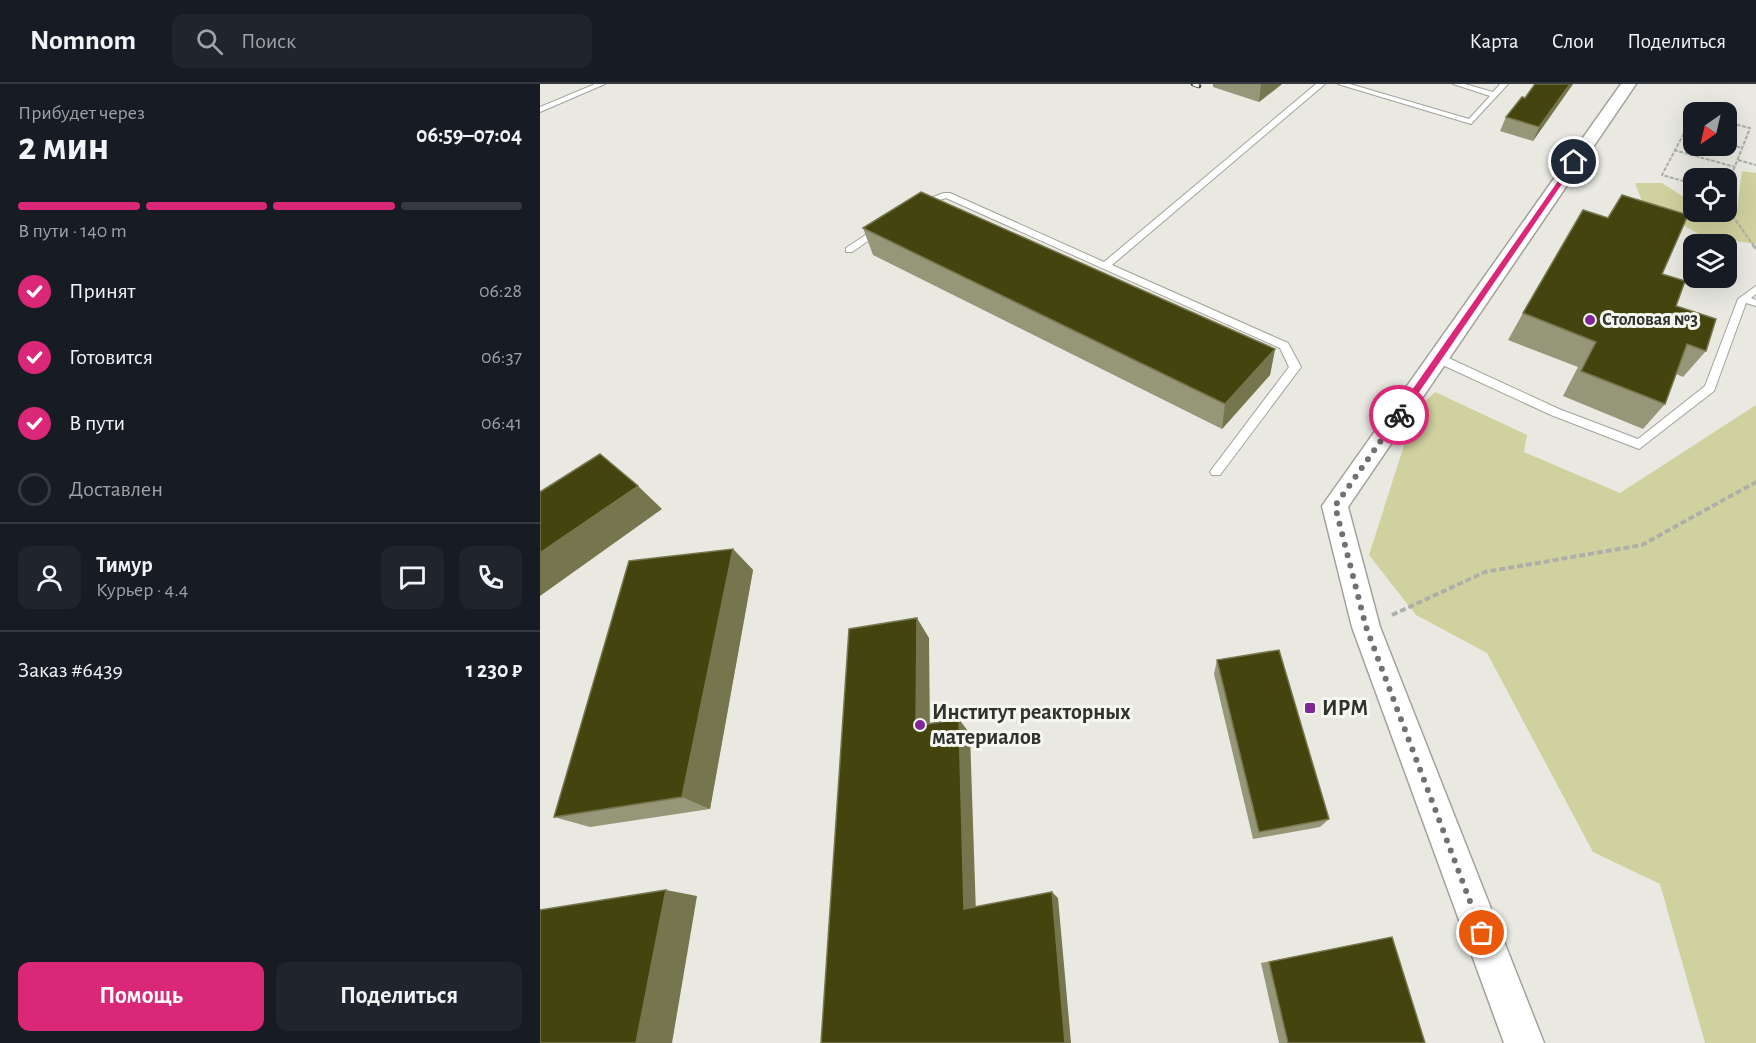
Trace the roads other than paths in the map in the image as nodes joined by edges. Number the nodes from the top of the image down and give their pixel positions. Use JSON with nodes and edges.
{"nodes":[{"id":1,"x":601,"y":84,"type":"edge"},
{"id":2,"x":1320,"y":84,"type":"edge"},
{"id":3,"x":1342,"y":84,"type":"edge"},
{"id":4,"x":1457,"y":84,"type":"edge"},
{"id":5,"x":1504,"y":84,"type":"edge"},
{"id":6,"x":1629,"y":84,"type":"edge"},
{"id":7,"x":1495,"y":95,"type":"junction"},
{"id":8,"x":540,"y":110,"type":"edge"},
{"id":9,"x":909,"y":210,"type":"edge"},
{"id":10,"x":889,"y":223,"type":"edge"},
{"id":11,"x":849,"y":250,"type":"dead end"},
{"id":12,"x":1105,"y":266,"type":"junction"},
{"id":13,"x":1756,"y":289,"type":"edge"},
{"id":14,"x":1743,"y":299,"type":"junction"},
{"id":15,"x":1756,"y":303,"type":"edge"},
{"id":16,"x":1438,"y":358,"type":"junction"},
{"id":17,"x":1216,"y":472,"type":"dead end"},
{"id":18,"x":1524,"y":1043,"type":"edge"}],
"edges":[{"from":1,"to":8,"type":"lane"},
{"from":2,"to":12,"type":"lane"},
{"from":3,"to":7,"type":"lane"},
{"from":4,"to":7,"type":"lane"},
{"from":5,"to":7,"type":"lane"},
{"from":6,"to":16,"type":"street"},
{"from":9,"to":12,"type":"lane"},
{"from":10,"to":11,"type":"lane"},
{"from":12,"to":17,"type":"lane"},
{"from":13,"to":14,"type":"lane"},
{"from":14,"to":15,"type":"lane"},
{"from":14,"to":16,"type":"lane"},
{"from":16,"to":18,"type":"street"}]}
